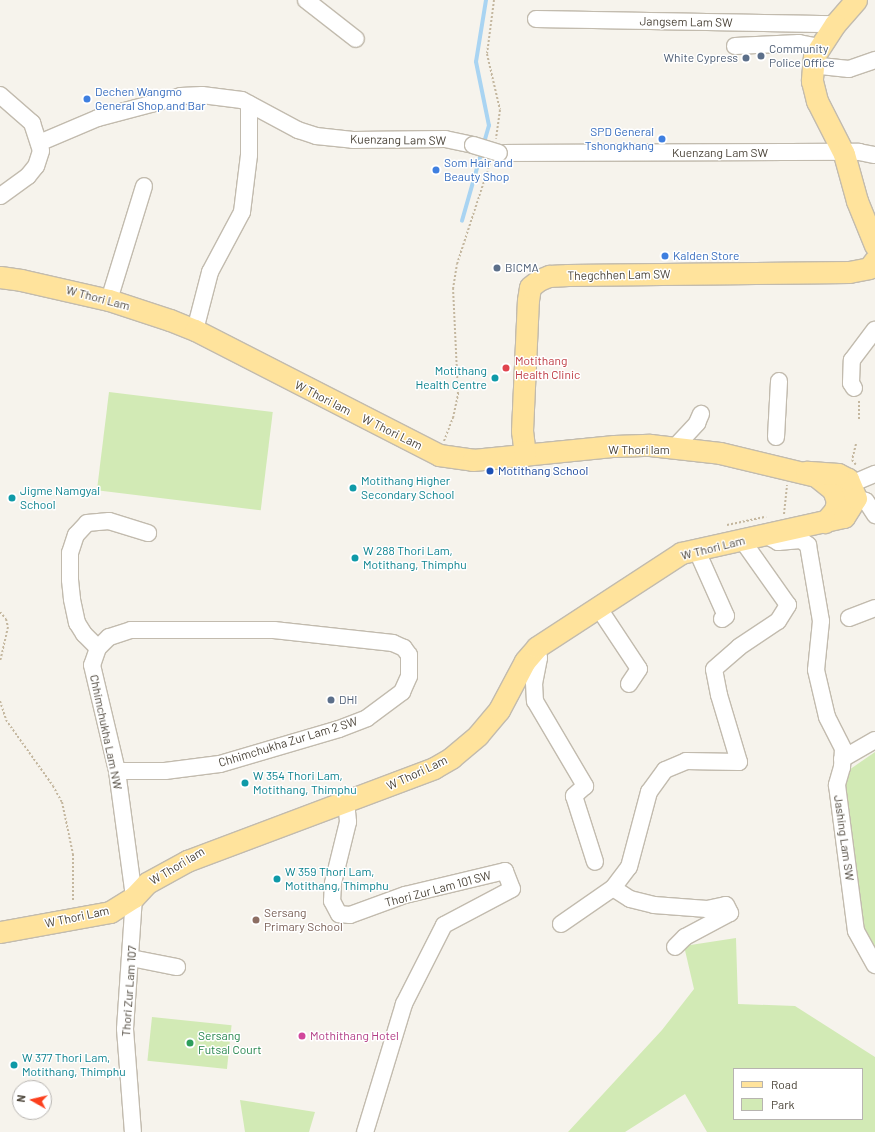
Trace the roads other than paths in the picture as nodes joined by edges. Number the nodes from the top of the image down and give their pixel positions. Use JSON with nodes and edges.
{"nodes":[{"id":1,"x":306,"y":0,"type":"edge"},
{"id":2,"x":856,"y":0,"type":"edge"},
{"id":3,"x":536,"y":19,"type":"dead end"},
{"id":4,"x":835,"y":24,"type":"junction"},
{"id":5,"x":356,"y":39,"type":"dead end"},
{"id":6,"x":735,"y":46,"type":"dead end"},
{"id":7,"x":820,"y":47,"type":"junction"},
{"id":8,"x":875,"y":60,"type":"edge"},
{"id":9,"x":812,"y":65,"type":"junction"},
{"id":10,"x":0,"y":95,"type":"edge"},
{"id":11,"x":249,"y":104,"type":"junction"},
{"id":12,"x":39,"y":143,"type":"junction"},
{"id":13,"x":844,"y":154,"type":"junction"},
{"id":14,"x":875,"y":155,"type":"edge"},
{"id":15,"x":144,"y":186,"type":"dead end"},
{"id":16,"x":0,"y":196,"type":"edge"},
{"id":17,"x":875,"y":245,"type":"edge"},
{"id":18,"x":875,"y":260,"type":"edge"},
{"id":19,"x":0,"y":278,"type":"edge"},
{"id":20,"x":109,"y":300,"type":"junction"},
{"id":21,"x":195,"y":330,"type":"junction"},
{"id":22,"x":875,"y":330,"type":"edge"},
{"id":23,"x":779,"y":381,"type":"dead end"},
{"id":24,"x":854,"y":388,"type":"road end"},
{"id":25,"x":701,"y":414,"type":"dead end"},
{"id":26,"x":776,"y":438,"type":"dead end"},
{"id":27,"x":675,"y":447,"type":"junction"},
{"id":28,"x":525,"y":455,"type":"junction"},
{"id":29,"x":806,"y":472,"type":"junction"},
{"id":30,"x":875,"y":474,"type":"edge"},
{"id":31,"x":853,"y":491,"type":"junction"},
{"id":32,"x":875,"y":515,"type":"edge"},
{"id":33,"x":825,"y":522,"type":"junction"},
{"id":34,"x":148,"y":533,"type":"dead end"},
{"id":35,"x":765,"y":535,"type":"junction"},
{"id":36,"x":742,"y":540,"type":"junction"},
{"id":37,"x":697,"y":551,"type":"junction"},
{"id":38,"x":598,"y":607,"type":"junction"},
{"id":39,"x":875,"y":608,"type":"edge"},
{"id":40,"x":849,"y":618,"type":"dead end"},
{"id":41,"x":722,"y":619,"type":"dead end"},
{"id":42,"x":537,"y":647,"type":"junction"},
{"id":43,"x":98,"y":648,"type":"junction"},
{"id":44,"x":629,"y":684,"type":"dead end"},
{"id":45,"x":875,"y":740,"type":"edge"},
{"id":46,"x":842,"y":759,"type":"junction"},
{"id":47,"x":117,"y":771,"type":"junction"},
{"id":48,"x":346,"y":802,"type":"junction"},
{"id":49,"x":595,"y":862,"type":"dead end"},
{"id":50,"x":613,"y":888,"type":"junction"},
{"id":51,"x":134,"y":897,"type":"junction"},
{"id":52,"x":561,"y":924,"type":"dead end"},
{"id":53,"x":0,"y":932,"type":"edge"},
{"id":54,"x":675,"y":947,"type":"dead end"},
{"id":55,"x":132,"y":958,"type":"junction"},
{"id":56,"x":875,"y":965,"type":"edge"},
{"id":57,"x":177,"y":968,"type":"dead end"},
{"id":58,"x":133,"y":1132,"type":"edge"},
{"id":59,"x":365,"y":1132,"type":"edge"}],
"edges":[{"from":1,"to":5,"type":"street"},
{"from":2,"to":4,"type":"main road"},
{"from":3,"to":4,"type":"street","name":"Jangsem Lam SW"},
{"from":4,"to":7,"type":"main road"},
{"from":6,"to":7,"type":"street"},
{"from":7,"to":9,"type":"main road"},
{"from":8,"to":9,"type":"street"},
{"from":9,"to":13,"type":"main road"},
{"from":10,"to":12,"type":"street"},
{"from":11,"to":12,"type":"street","name":"Kuenzang Lam SW"},
{"from":11,"to":13,"type":"street","name":"Kuenzang Lam SW","bridge":true},
{"from":11,"to":21,"type":"street"},
{"from":12,"to":16,"type":"street"},
{"from":13,"to":14,"type":"street","name":"Kuenzang Lam SW"},
{"from":13,"to":17,"type":"main road"},
{"from":15,"to":20,"type":"street"},
{"from":18,"to":28,"type":"main road","name":"Thegchhen Lam SW"},
{"from":19,"to":20,"type":"main road","name":"W Thori Lam"},
{"from":20,"to":21,"type":"main road","name":"W Thori Lam"},
{"from":21,"to":28,"type":"main road","name":"W Thori Lam"},
{"from":22,"to":24,"type":"street"},
{"from":23,"to":26,"type":"street"},
{"from":25,"to":27,"type":"street"},
{"from":27,"to":28,"type":"main road","name":"W Thori Lam"},
{"from":27,"to":29,"type":"main road","name":"W Thori Lam"},
{"from":29,"to":31,"type":"main road","name":"W Thori Lam"},
{"from":29,"to":33,"type":"main road","name":"W Thori Lam"},
{"from":30,"to":31,"type":"street"},
{"from":31,"to":32,"type":"street"},
{"from":31,"to":33,"type":"main road","name":"W Thori Lam"},
{"from":33,"to":35,"type":"main road","name":"W Thori Lam"},
{"from":34,"to":43,"type":"street"},
{"from":35,"to":36,"type":"main road","name":"W Thori Lam"},
{"from":35,"to":46,"type":"street","name":"Jashing Lam SW"},
{"from":36,"to":37,"type":"main road","name":"W Thori Lam"},
{"from":36,"to":50,"type":"street"},
{"from":37,"to":38,"type":"main road","name":"W Thori Lam"},
{"from":37,"to":41,"type":"street"},
{"from":38,"to":42,"type":"main road","name":"W Thori Lam"},
{"from":38,"to":44,"type":"street"},
{"from":39,"to":40,"type":"street"},
{"from":42,"to":48,"type":"main road","name":"W Thori Lam"},
{"from":42,"to":49,"type":"street"},
{"from":43,"to":47,"type":"street","name":"Chhimchukha Lam NW"},
{"from":43,"to":47,"type":"street","name":"Chhimchukha Zur Lam 2 SW"},
{"from":45,"to":46,"type":"street"},
{"from":46,"to":56,"type":"street","name":"Jashing Lam SW"},
{"from":47,"to":51,"type":"street","name":"Chhimchukha Lam NW"},
{"from":48,"to":51,"type":"main road","name":"W Thori Lam"},
{"from":48,"to":59,"type":"street","name":"Thori Zur Lam 101 SW"},
{"from":50,"to":52,"type":"street"},
{"from":50,"to":54,"type":"street"},
{"from":51,"to":53,"type":"main road","name":"W Thori Lam"},
{"from":51,"to":55,"type":"street","name":"Thori Zur Lam 107"},
{"from":55,"to":57,"type":"street"},
{"from":55,"to":58,"type":"street","name":"Thori Zur Lam 107"}]}
